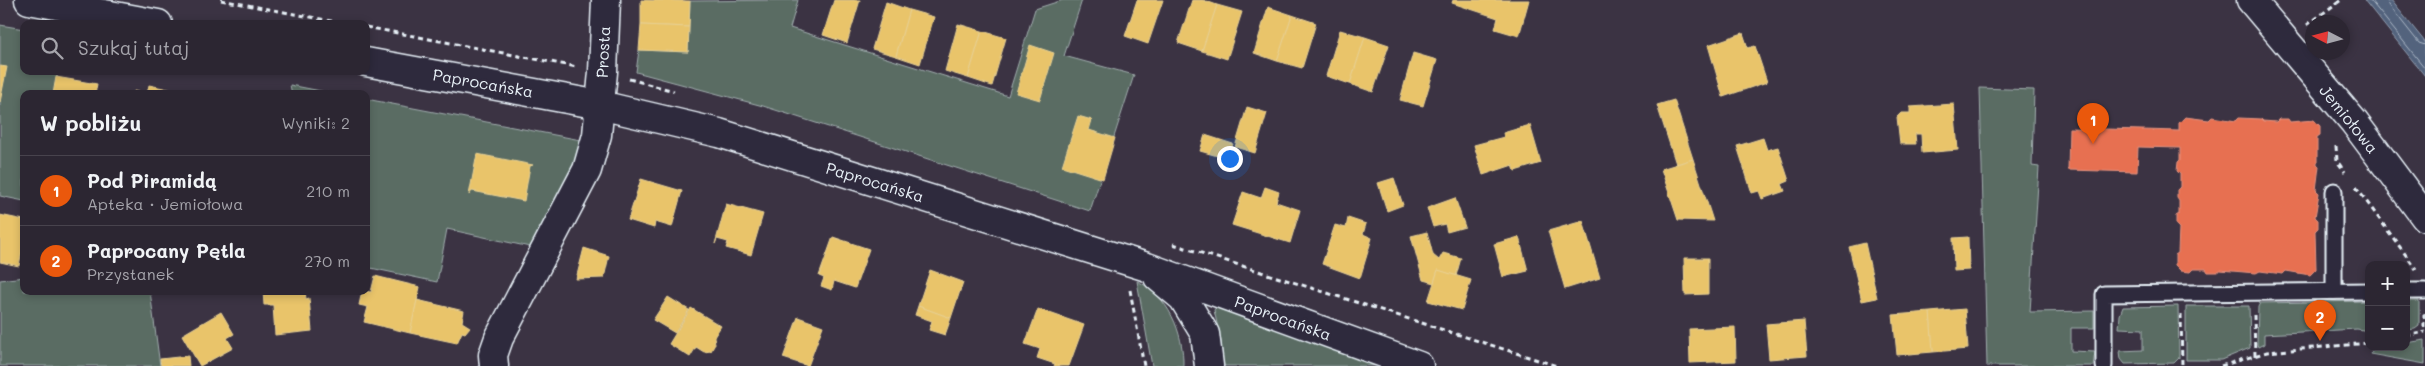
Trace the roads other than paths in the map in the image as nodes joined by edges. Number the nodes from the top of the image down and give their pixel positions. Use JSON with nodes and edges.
{"nodes":[{"id":1,"x":29,"y":0,"type":"edge"},
{"id":2,"x":606,"y":0,"type":"edge"},
{"id":3,"x":2252,"y":0,"type":"edge"},
{"id":4,"x":136,"y":20,"type":"edge"},
{"id":5,"x":370,"y":63,"type":"edge"},
{"id":6,"x":600,"y":105,"type":"junction"},
{"id":7,"x":2334,"y":191,"type":"dead end"},
{"id":8,"x":2425,"y":217,"type":"edge"},
{"id":9,"x":1147,"y":268,"type":"junction"},
{"id":10,"x":2334,"y":291,"type":"junction"},
{"id":11,"x":2365,"y":291,"type":"edge"},
{"id":12,"x":2410,"y":291,"type":"edge"},
{"id":13,"x":2424,"y":291,"type":"edge"},
{"id":14,"x":1205,"y":334,"type":"junction"},
{"id":15,"x":1408,"y":364,"type":"edge"},
{"id":16,"x":494,"y":366,"type":"edge"},
{"id":17,"x":1195,"y":366,"type":"edge"},
{"id":18,"x":1209,"y":366,"type":"edge"},
{"id":19,"x":2104,"y":366,"type":"edge"}],
"edges":[{"from":1,"to":4,"type":"street"},
{"from":2,"to":6,"type":"street","name":"Prosta"},
{"from":3,"to":8,"type":"street","name":"Jemiołowa"},
{"from":5,"to":6,"type":"street","name":"Paprocańska"},
{"from":6,"to":9,"type":"street","name":"Paprocańska"},
{"from":6,"to":16,"type":"street"},
{"from":7,"to":10,"type":"lane"},
{"from":9,"to":14,"type":"street","name":"Paprocańska"},
{"from":9,"to":15,"type":"street","name":"Paprocańska"},
{"from":10,"to":11,"type":"lane"},
{"from":10,"to":19,"type":"lane"},
{"from":12,"to":13,"type":"lane"},
{"from":14,"to":17,"type":"street"},
{"from":14,"to":18,"type":"street","name":"Paprocańska"}]}
